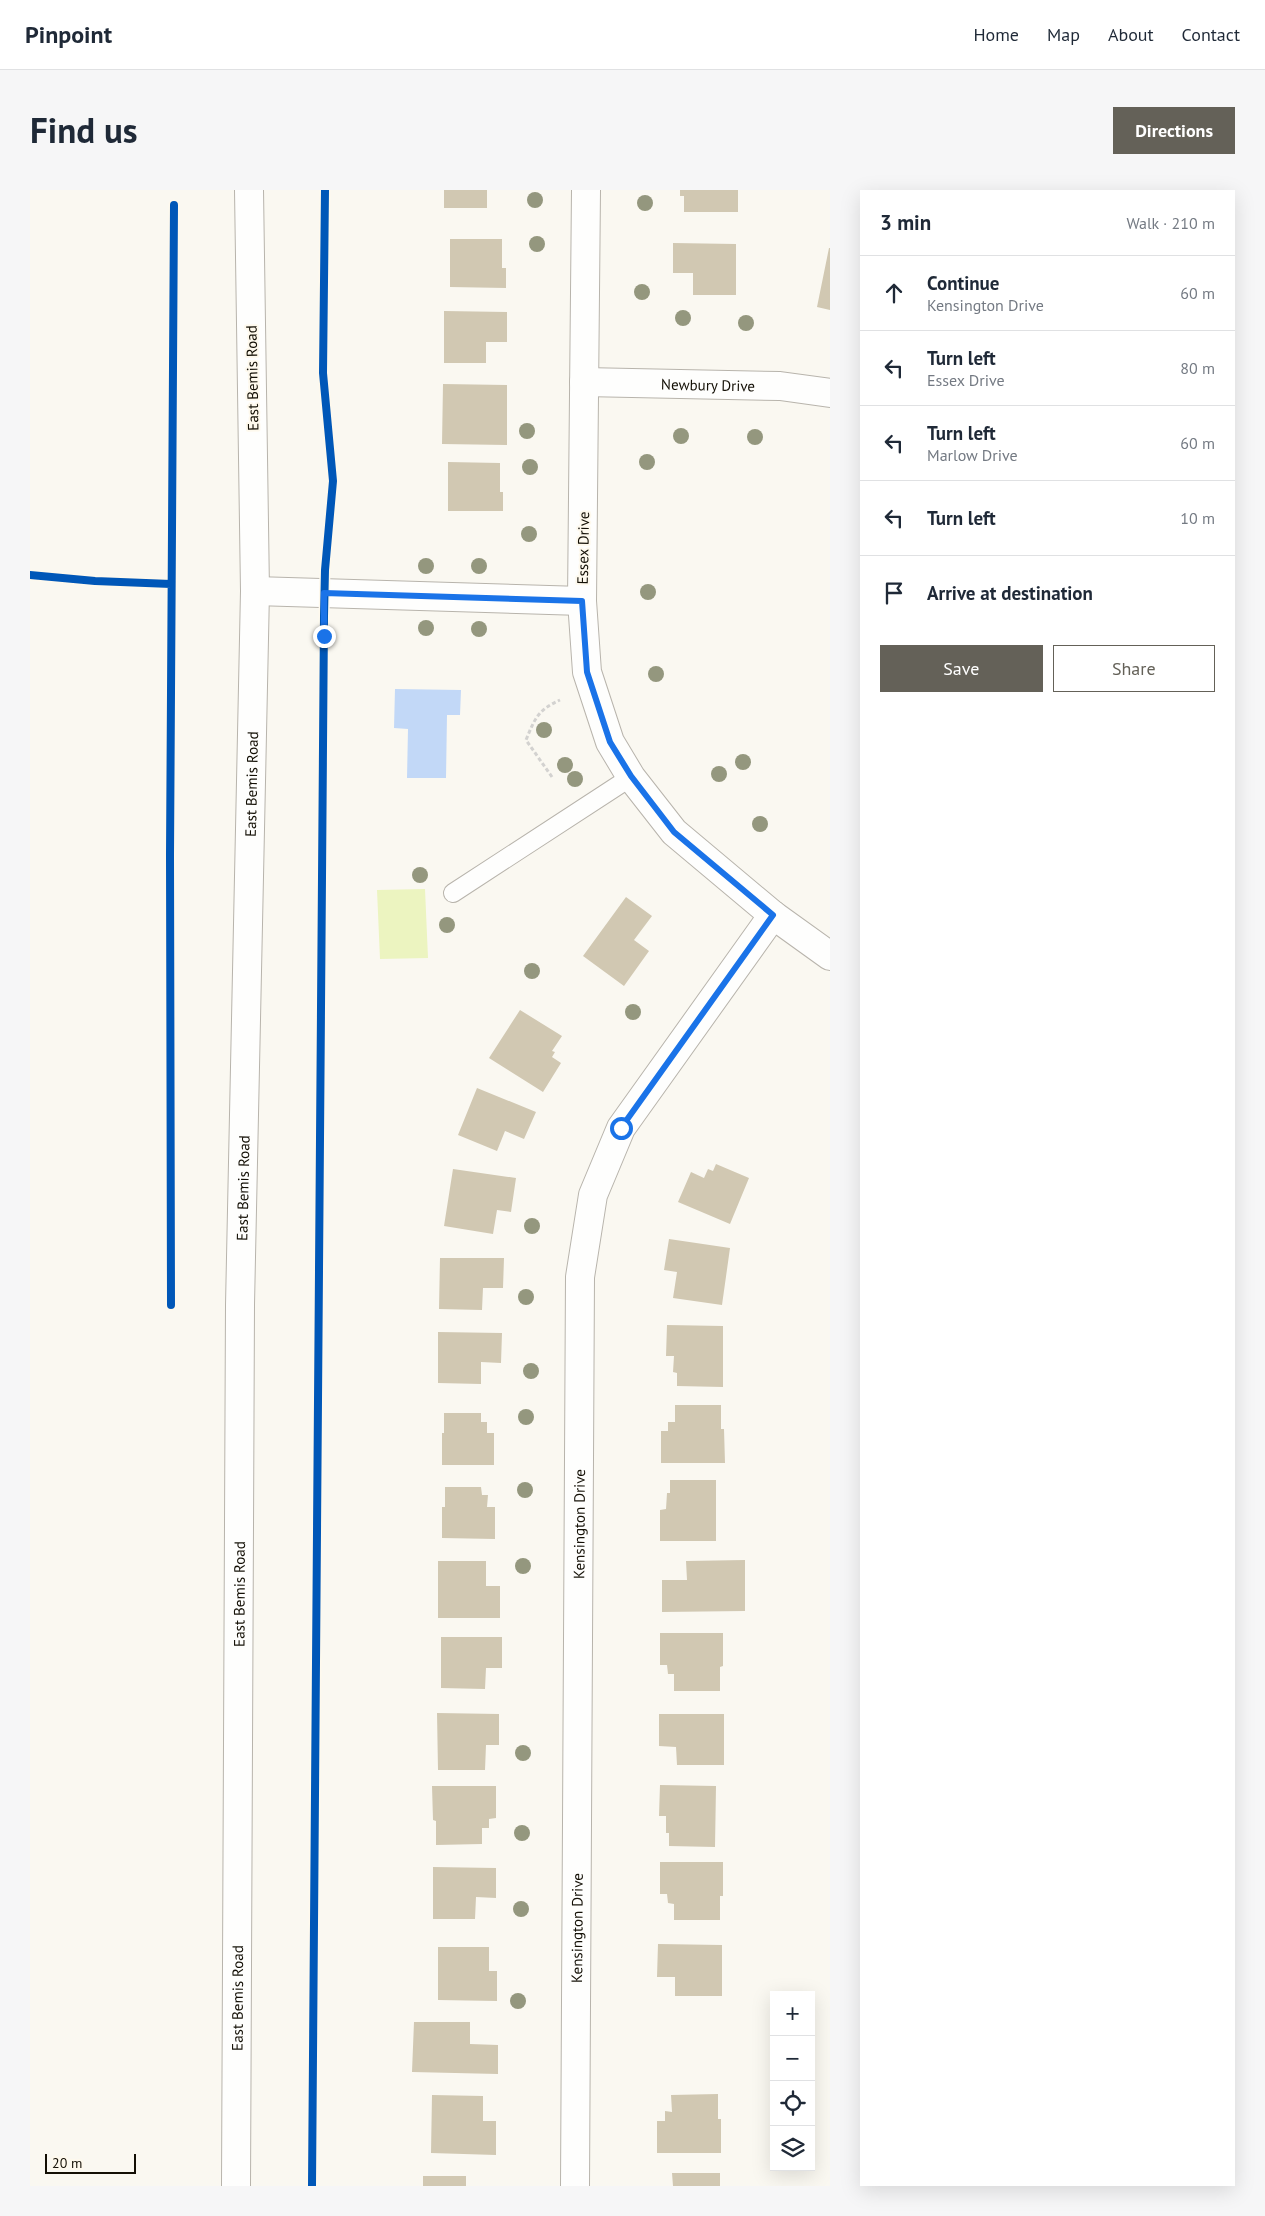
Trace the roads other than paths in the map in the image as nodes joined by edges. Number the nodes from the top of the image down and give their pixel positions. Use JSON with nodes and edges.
{"nodes":[{"id":1,"x":250,"y":190,"type":"edge"},
{"id":2,"x":586,"y":190,"type":"edge"},
{"id":3,"x":584,"y":382,"type":"junction"},
{"id":4,"x":830,"y":393,"type":"edge"},
{"id":5,"x":255,"y":591,"type":"junction"},
{"id":6,"x":582,"y":601,"type":"junction"},
{"id":7,"x":631,"y":776,"type":"junction"},
{"id":8,"x":453,"y":892,"type":"dead end"},
{"id":9,"x":773,"y":915,"type":"junction"},
{"id":10,"x":830,"y":956,"type":"edge"},
{"id":11,"x":236,"y":2186,"type":"edge"},
{"id":12,"x":575,"y":2186,"type":"edge"}],
"edges":[{"from":1,"to":5,"type":"street","name":"East Bemis Road"},
{"from":2,"to":3,"type":"street","name":"Essex Drive"},
{"from":3,"to":4,"type":"street","name":"Newbury Drive"},
{"from":3,"to":6,"type":"street","name":"Essex Drive"},
{"from":5,"to":6,"type":"street"},
{"from":5,"to":11,"type":"street","name":"East Bemis Road"},
{"from":6,"to":7,"type":"street","name":"Essex Drive"},
{"from":7,"to":8,"type":"lane"},
{"from":7,"to":9,"type":"street","name":"Essex Drive"},
{"from":9,"to":10,"type":"street","name":"Essex Drive"},
{"from":9,"to":12,"type":"street","name":"Kensington Drive"}]}
